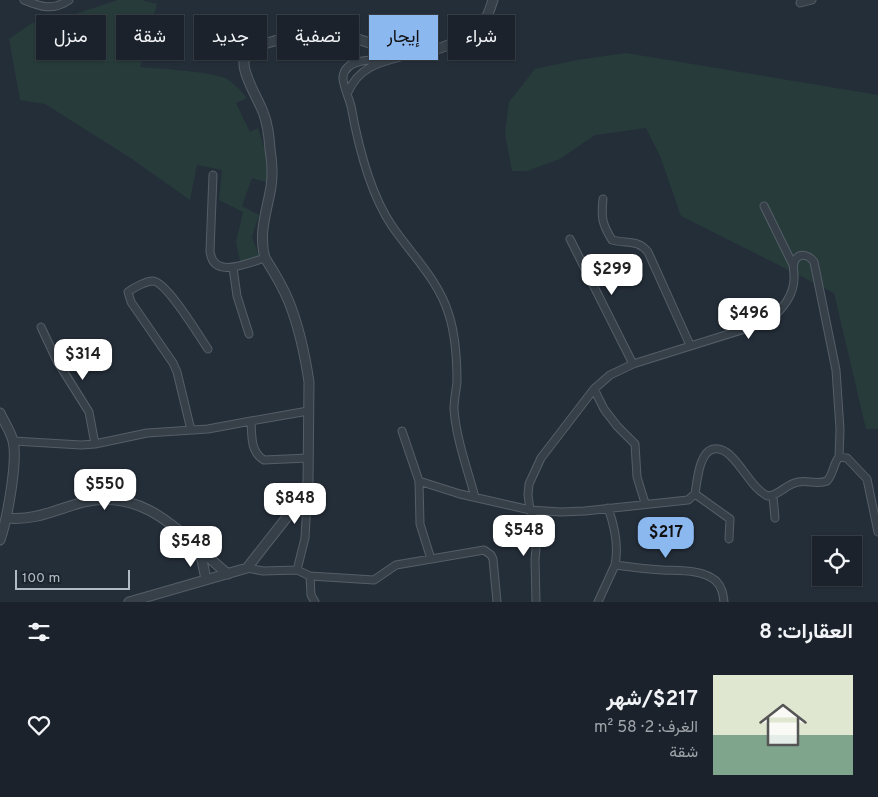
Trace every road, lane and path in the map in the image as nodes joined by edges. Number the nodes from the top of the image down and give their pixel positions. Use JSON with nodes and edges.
{"nodes":[{"id":1,"x":24,"y":0,"type":"edge"},
{"id":2,"x":69,"y":0,"type":"edge"},
{"id":3,"x":493,"y":0,"type":"edge"},
{"id":4,"x":812,"y":0,"type":"edge"},
{"id":5,"x":800,"y":3,"type":"dead end"},
{"id":6,"x":369,"y":43,"type":"edge"},
{"id":7,"x":438,"y":48,"type":"edge"},
{"id":8,"x":387,"y":60,"type":"edge"},
{"id":9,"x":384,"y":61,"type":"junction"},
{"id":10,"x":348,"y":92,"type":"junction"},
{"id":11,"x":213,"y":175,"type":"dead end"},
{"id":12,"x":603,"y":199,"type":"dead end"},
{"id":13,"x":764,"y":206,"type":"dead end"},
{"id":14,"x":570,"y":239,"type":"dead end"},
{"id":15,"x":265,"y":258,"type":"junction"},
{"id":16,"x":793,"y":265,"type":"junction"},
{"id":17,"x":233,"y":268,"type":"junction"},
{"id":18,"x":41,"y":327,"type":"dead end"},
{"id":19,"x":249,"y":334,"type":"dead end"},
{"id":20,"x":690,"y":345,"type":"junction"},
{"id":21,"x":208,"y":349,"type":"dead end"},
{"id":22,"x":633,"y":364,"type":"junction"},
{"id":23,"x":594,"y":389,"type":"junction"},
{"id":24,"x":308,"y":412,"type":"junction"},
{"id":25,"x":0,"y":413,"type":"edge"},
{"id":26,"x":252,"y":421,"type":"junction"},
{"id":27,"x":191,"y":430,"type":"junction"},
{"id":28,"x":402,"y":431,"type":"dead end"},
{"id":29,"x":13,"y":441,"type":"junction"},
{"id":30,"x":95,"y":444,"type":"junction"},
{"id":31,"x":840,"y":457,"type":"junction"},
{"id":32,"x":308,"y":458,"type":"junction"},
{"id":33,"x":419,"y":481,"type":"junction"},
{"id":34,"x":308,"y":483,"type":"junction"},
{"id":35,"x":695,"y":494,"type":"junction"},
{"id":36,"x":773,"y":496,"type":"junction"},
{"id":37,"x":475,"y":497,"type":"junction"},
{"id":38,"x":645,"y":503,"type":"junction"},
{"id":39,"x":608,"y":508,"type":"junction"},
{"id":40,"x":530,"y":510,"type":"junction"},
{"id":41,"x":3,"y":518,"type":"edge"},
{"id":42,"x":775,"y":518,"type":"dead end"},
{"id":43,"x":878,"y":532,"type":"edge"},
{"id":44,"x":729,"y":539,"type":"dead end"},
{"id":45,"x":0,"y":540,"type":"edge"},
{"id":46,"x":200,"y":551,"type":"junction"},
{"id":47,"x":431,"y":560,"type":"junction"},
{"id":48,"x":615,"y":565,"type":"junction"},
{"id":49,"x":248,"y":568,"type":"junction"},
{"id":50,"x":298,"y":570,"type":"junction"},
{"id":51,"x":228,"y":574,"type":"junction"},
{"id":52,"x":310,"y":576,"type":"junction"},
{"id":53,"x":206,"y":579,"type":"junction"},
{"id":54,"x":129,"y":602,"type":"edge"},
{"id":55,"x":315,"y":602,"type":"edge"},
{"id":56,"x":497,"y":602,"type":"edge"},
{"id":57,"x":536,"y":602,"type":"edge"},
{"id":58,"x":598,"y":602,"type":"edge"},
{"id":59,"x":724,"y":602,"type":"edge"}],
"edges":[{"from":1,"to":2,"type":"street"},
{"from":3,"to":7,"type":"street"},
{"from":4,"to":5,"type":"street"},
{"from":6,"to":15,"type":"street"},
{"from":8,"to":9,"type":"street"},
{"from":9,"to":10,"type":"street"},
{"from":9,"to":10,"type":"street"},
{"from":10,"to":37,"type":"street"},
{"from":11,"to":17,"type":"street"},
{"from":12,"to":20,"type":"street"},
{"from":13,"to":16,"type":"street"},
{"from":14,"to":22,"type":"street"},
{"from":15,"to":17,"type":"street"},
{"from":15,"to":24,"type":"street"},
{"from":16,"to":20,"type":"street"},
{"from":16,"to":31,"type":"street"},
{"from":17,"to":19,"type":"street"},
{"from":18,"to":30,"type":"street"},
{"from":20,"to":22,"type":"street"},
{"from":21,"to":27,"type":"street"},
{"from":22,"to":23,"type":"street"},
{"from":23,"to":38,"type":"street"},
{"from":23,"to":40,"type":"street"},
{"from":24,"to":26,"type":"street"},
{"from":24,"to":32,"type":"street"},
{"from":25,"to":29,"type":"street"},
{"from":26,"to":27,"type":"street"},
{"from":26,"to":32,"type":"street"},
{"from":27,"to":30,"type":"street"},
{"from":28,"to":33,"type":"street"},
{"from":29,"to":30,"type":"street"},
{"from":29,"to":41,"type":"street"},
{"from":31,"to":36,"type":"street"},
{"from":31,"to":43,"type":"street"},
{"from":32,"to":34,"type":"street"},
{"from":33,"to":37,"type":"street"},
{"from":33,"to":47,"type":"street"},
{"from":34,"to":49,"type":"street"},
{"from":34,"to":50,"type":"street"},
{"from":35,"to":36,"type":"street"},
{"from":35,"to":38,"type":"street"},
{"from":35,"to":44,"type":"street"},
{"from":36,"to":42,"type":"street"},
{"from":37,"to":40,"type":"street"},
{"from":38,"to":39,"type":"street"},
{"from":39,"to":40,"type":"street"},
{"from":39,"to":48,"type":"street"},
{"from":40,"to":57,"type":"street"},
{"from":41,"to":45,"type":"street"},
{"from":41,"to":46,"type":"street"},
{"from":46,"to":51,"type":"street"},
{"from":46,"to":53,"type":"street"},
{"from":47,"to":52,"type":"street"},
{"from":47,"to":56,"type":"street"},
{"from":48,"to":58,"type":"street"},
{"from":48,"to":59,"type":"street"},
{"from":49,"to":50,"type":"street"},
{"from":49,"to":51,"type":"street"},
{"from":50,"to":52,"type":"street"},
{"from":51,"to":53,"type":"street"},
{"from":52,"to":55,"type":"street"},
{"from":53,"to":54,"type":"street"}]}
